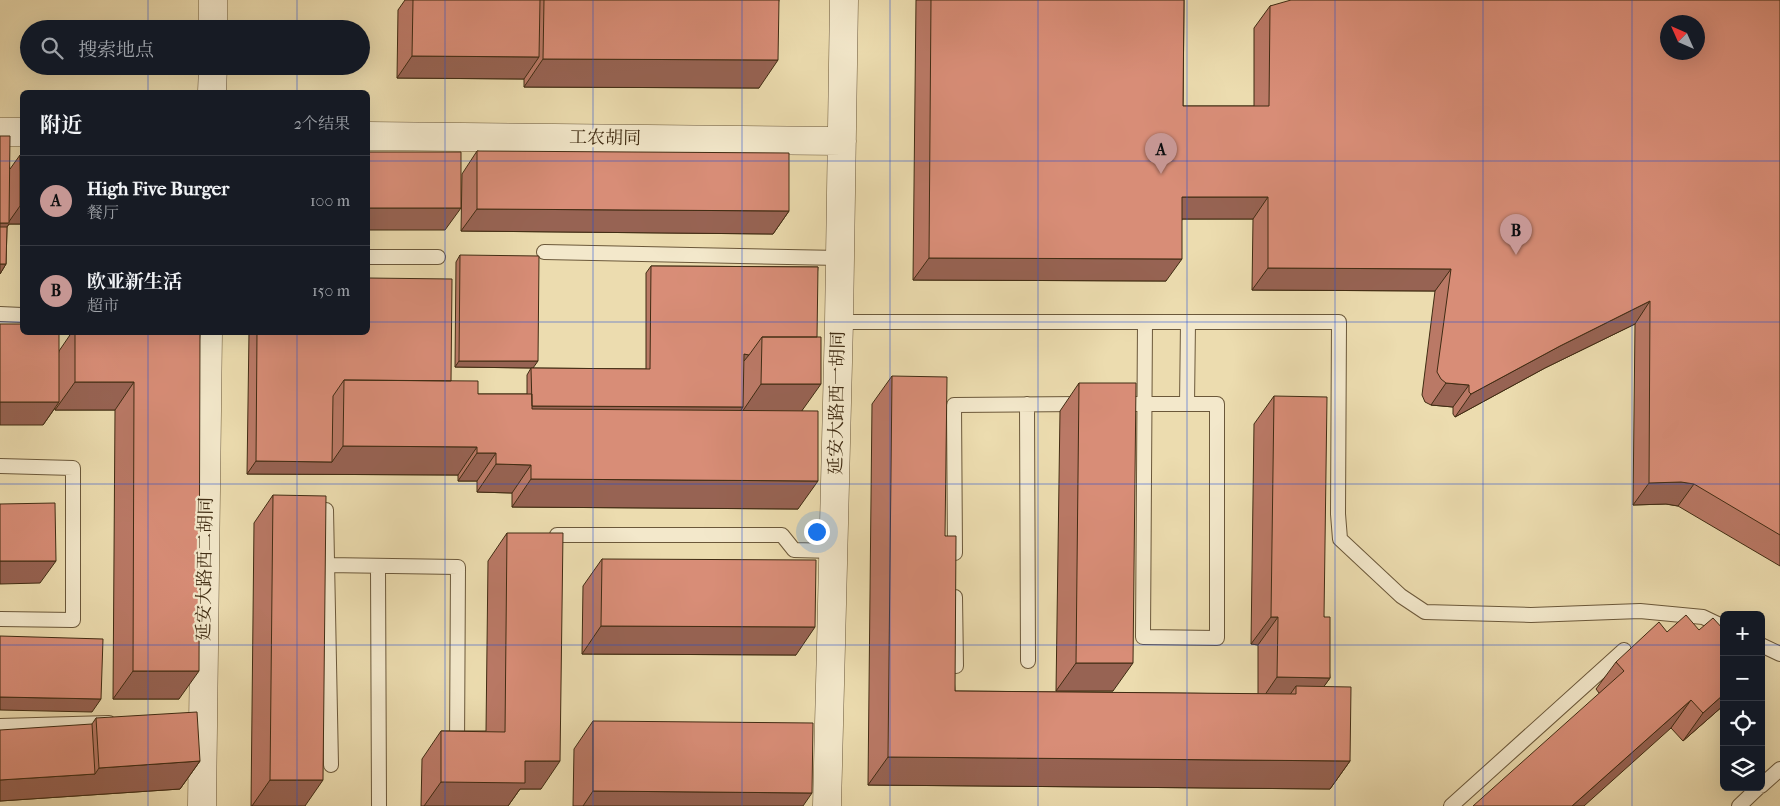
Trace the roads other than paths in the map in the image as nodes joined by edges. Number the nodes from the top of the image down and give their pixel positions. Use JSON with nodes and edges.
{"nodes":[{"id":1,"x":213,"y":0,"type":"edge"},
{"id":2,"x":844,"y":0,"type":"edge"},
{"id":3,"x":213,"y":20,"type":"edge"},
{"id":4,"x":212,"y":75,"type":"edge"},
{"id":5,"x":212,"y":90,"type":"edge"},
{"id":6,"x":0,"y":132,"type":"edge"},
{"id":7,"x":20,"y":132,"type":"edge"},
{"id":8,"x":370,"y":136,"type":"edge"},
{"id":9,"x":842,"y":141,"type":"junction"},
{"id":10,"x":544,"y":252,"type":"dead end"},
{"id":11,"x":370,"y":256,"type":"edge"},
{"id":12,"x":438,"y":257,"type":"dead end"},
{"id":13,"x":840,"y":258,"type":"junction"},
{"id":14,"x":0,"y":314,"type":"edge"},
{"id":15,"x":20,"y":314,"type":"edge"},
{"id":16,"x":839,"y":322,"type":"junction"},
{"id":17,"x":1145,"y":322,"type":"junction"},
{"id":18,"x":1188,"y":322,"type":"junction"},
{"id":19,"x":208,"y":335,"type":"edge"},
{"id":20,"x":1027,"y":404,"type":"junction"},
{"id":21,"x":1144,"y":404,"type":"junction"},
{"id":22,"x":1187,"y":404,"type":"junction"},
{"id":23,"x":0,"y":466,"type":"edge"},
{"id":24,"x":326,"y":510,"type":"edge"},
{"id":25,"x":557,"y":535,"type":"edge"},
{"id":26,"x":834,"y":551,"type":"junction"},
{"id":27,"x":327,"y":565,"type":"junction"},
{"id":28,"x":378,"y":567,"type":"junction"},
{"id":29,"x":0,"y":619,"type":"edge"},
{"id":30,"x":1720,"y":625,"type":"edge"},
{"id":31,"x":1765,"y":647,"type":"edge"},
{"id":32,"x":1624,"y":650,"type":"dead end"},
{"id":33,"x":1780,"y":654,"type":"edge"},
{"id":34,"x":1028,"y":661,"type":"dead end"},
{"id":35,"x":956,"y":666,"type":"edge"},
{"id":36,"x":126,"y":722,"type":"edge"},
{"id":37,"x":0,"y":726,"type":"edge"},
{"id":38,"x":457,"y":747,"type":"edge"},
{"id":39,"x":331,"y":764,"type":"dead end"},
{"id":40,"x":1780,"y":769,"type":"edge"},
{"id":41,"x":1765,"y":782,"type":"edge"},
{"id":42,"x":1755,"y":791,"type":"edge"},
{"id":43,"x":202,"y":806,"type":"edge"},
{"id":44,"x":379,"y":806,"type":"edge"},
{"id":45,"x":828,"y":806,"type":"edge"},
{"id":46,"x":1451,"y":806,"type":"edge"},
{"id":47,"x":1739,"y":806,"type":"edge"}],
"edges":[{"from":1,"to":3,"type":"street"},
{"from":2,"to":9,"type":"street","name":"延安大路西一胡同"},
{"from":4,"to":5,"type":"street"},
{"from":6,"to":7,"type":"street"},
{"from":8,"to":9,"type":"street","name":"工农胡同"},
{"from":9,"to":13,"type":"street","name":"延安大路西一胡同"},
{"from":10,"to":13,"type":"lane"},
{"from":11,"to":12,"type":"lane"},
{"from":13,"to":16,"type":"street","name":"延安大路西一胡同"},
{"from":14,"to":15,"type":"lane"},
{"from":16,"to":17,"type":"lane"},
{"from":16,"to":26,"type":"street","name":"延安大路西一胡同"},
{"from":17,"to":18,"type":"lane"},
{"from":17,"to":21,"type":"lane"},
{"from":18,"to":22,"type":"lane"},
{"from":18,"to":30,"type":"lane"},
{"from":19,"to":43,"type":"street","name":"延安大路西二胡同"},
{"from":20,"to":21,"type":"lane"},
{"from":20,"to":34,"type":"lane"},
{"from":20,"to":35,"type":"lane"},
{"from":21,"to":22,"type":"lane"},
{"from":21,"to":22,"type":"lane"},
{"from":23,"to":29,"type":"lane"},
{"from":24,"to":27,"type":"lane"},
{"from":25,"to":26,"type":"lane"},
{"from":26,"to":45,"type":"street","name":"延安大路西一胡同"},
{"from":27,"to":28,"type":"lane"},
{"from":27,"to":39,"type":"lane"},
{"from":28,"to":38,"type":"lane"},
{"from":28,"to":44,"type":"lane"},
{"from":31,"to":33,"type":"lane"},
{"from":32,"to":46,"type":"lane"},
{"from":36,"to":37,"type":"lane"},
{"from":40,"to":41,"type":"lane"},
{"from":42,"to":47,"type":"lane"}]}
